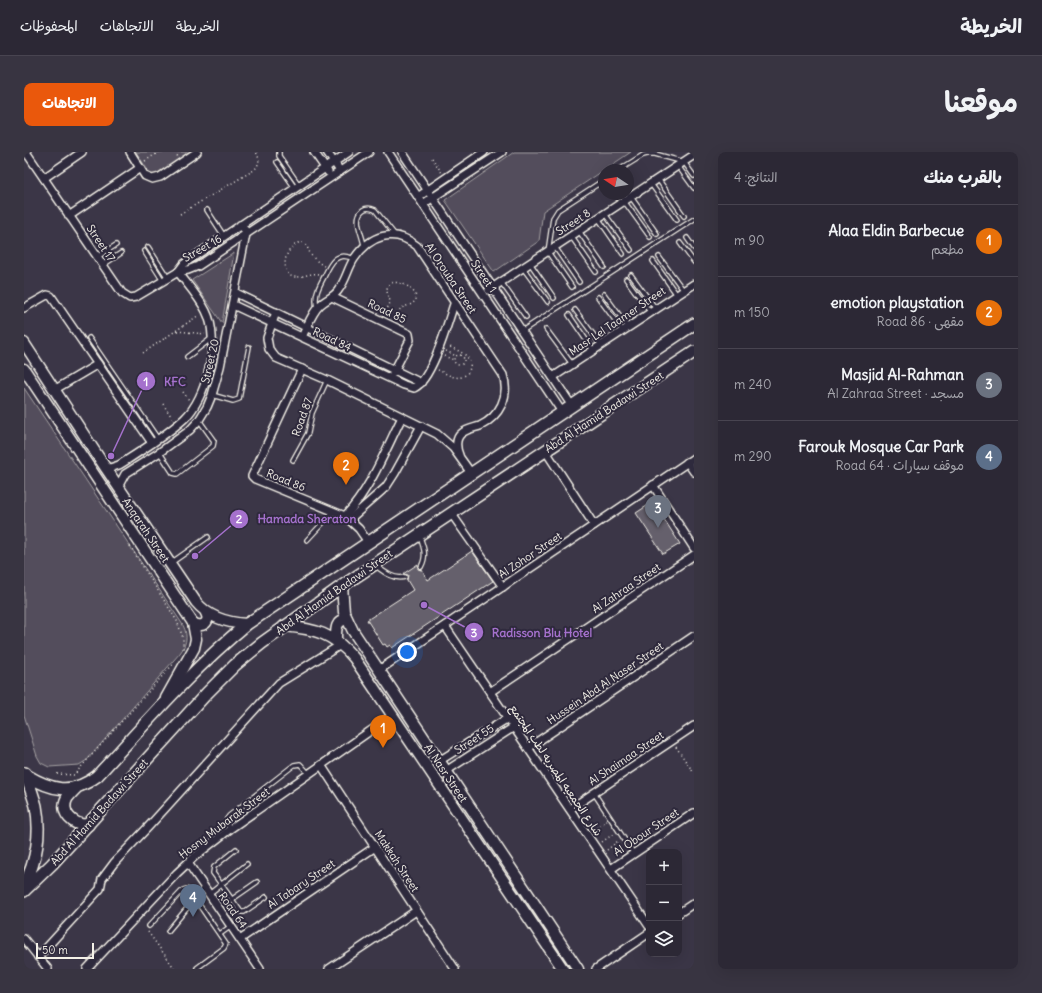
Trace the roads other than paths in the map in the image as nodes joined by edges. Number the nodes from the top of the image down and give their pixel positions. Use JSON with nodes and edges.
{"nodes":[{"id":1,"x":26,"y":152,"type":"edge"},
{"id":2,"x":82,"y":152,"type":"edge"},
{"id":3,"x":130,"y":152,"type":"edge"},
{"id":4,"x":197,"y":152,"type":"edge"},
{"id":5,"x":279,"y":152,"type":"edge"},
{"id":6,"x":314,"y":152,"type":"edge"},
{"id":7,"x":327,"y":152,"type":"edge"},
{"id":8,"x":349,"y":152,"type":"edge"},
{"id":9,"x":369,"y":152,"type":"edge"},
{"id":10,"x":388,"y":152,"type":"edge"},
{"id":11,"x":402,"y":152,"type":"edge"},
{"id":12,"x":484,"y":152,"type":"edge"},
{"id":13,"x":501,"y":152,"type":"edge"},
{"id":14,"x":694,"y":155,"type":"edge"},
{"id":15,"x":277,"y":162,"type":"dead end"},
{"id":16,"x":334,"y":162,"type":"junction"},
{"id":17,"x":629,"y":164,"type":"edge"},
{"id":18,"x":681,"y":164,"type":"junction"},
{"id":19,"x":139,"y":167,"type":"junction"},
{"id":20,"x":325,"y":168,"type":"junction"},
{"id":21,"x":340,"y":171,"type":"junction"},
{"id":22,"x":694,"y":176,"type":"edge"},
{"id":23,"x":331,"y":177,"type":"junction"},
{"id":24,"x":44,"y":178,"type":"junction"},
{"id":25,"x":658,"y":179,"type":"junction"},
{"id":26,"x":598,"y":184,"type":"edge"},
{"id":27,"x":651,"y":184,"type":"junction"},
{"id":28,"x":297,"y":187,"type":"junction"},
{"id":29,"x":694,"y":188,"type":"edge"},
{"id":30,"x":428,"y":190,"type":"junction"},
{"id":31,"x":634,"y":195,"type":"edge"},
{"id":32,"x":418,"y":197,"type":"junction"},
{"id":33,"x":433,"y":198,"type":"junction"},
{"id":34,"x":626,"y":200,"type":"edge"},
{"id":35,"x":629,"y":200,"type":"edge"},
{"id":36,"x":629,"y":200,"type":"edge"},
{"id":37,"x":423,"y":204,"type":"junction"},
{"id":38,"x":208,"y":210,"type":"dead end"},
{"id":39,"x":605,"y":214,"type":"junction"},
{"id":40,"x":69,"y":216,"type":"junction"},
{"id":41,"x":684,"y":216,"type":"dead end"},
{"id":42,"x":598,"y":218,"type":"junction"},
{"id":43,"x":694,"y":218,"type":"edge"},
{"id":44,"x":677,"y":220,"type":"dead end"},
{"id":45,"x":240,"y":225,"type":"junction"},
{"id":46,"x":579,"y":231,"type":"junction"},
{"id":47,"x":246,"y":234,"type":"junction"},
{"id":48,"x":657,"y":234,"type":"dead end"},
{"id":49,"x":395,"y":235,"type":"junction"},
{"id":50,"x":224,"y":236,"type":"junction"},
{"id":51,"x":571,"y":236,"type":"junction"},
{"id":52,"x":650,"y":237,"type":"dead end"},
{"id":53,"x":687,"y":238,"type":"dead end"},
{"id":54,"x":680,"y":243,"type":"dead end"},
{"id":55,"x":116,"y":245,"type":"dead end"},
{"id":56,"x":148,"y":247,"type":"dead end"},
{"id":57,"x":364,"y":247,"type":"junction"},
{"id":58,"x":555,"y":247,"type":"junction"},
{"id":59,"x":694,"y":248,"type":"edge"},
{"id":60,"x":144,"y":250,"type":"dead end"},
{"id":61,"x":631,"y":250,"type":"dead end"},
{"id":62,"x":548,"y":252,"type":"junction"},
{"id":63,"x":121,"y":253,"type":"dead end"},
{"id":64,"x":623,"y":254,"type":"dead end"},
{"id":65,"x":97,"y":257,"type":"junction"},
{"id":66,"x":659,"y":257,"type":"dead end"},
{"id":67,"x":354,"y":259,"type":"junction"},
{"id":68,"x":653,"y":261,"type":"dead end"},
{"id":69,"x":694,"y":262,"type":"edge"},
{"id":70,"x":530,"y":263,"type":"junction"},
{"id":71,"x":103,"y":265,"type":"junction"},
{"id":72,"x":604,"y":267,"type":"dead end"},
{"id":73,"x":523,"y":268,"type":"junction"},
{"id":74,"x":178,"y":272,"type":"junction"},
{"id":75,"x":596,"y":272,"type":"dead end"},
{"id":76,"x":631,"y":275,"type":"dead end"},
{"id":77,"x":165,"y":279,"type":"junction"},
{"id":78,"x":626,"y":279,"type":"dead end"},
{"id":79,"x":501,"y":282,"type":"junction"},
{"id":80,"x":579,"y":282,"type":"dead end"},
{"id":81,"x":694,"y":284,"type":"edge"},
{"id":82,"x":572,"y":286,"type":"dead end"},
{"id":83,"x":493,"y":288,"type":"junction"},
{"id":84,"x":236,"y":293,"type":"junction"},
{"id":85,"x":681,"y":293,"type":"junction"},
{"id":86,"x":483,"y":294,"type":"junction"},
{"id":87,"x":604,"y":294,"type":"dead end"},
{"id":88,"x":332,"y":297,"type":"junction"},
{"id":89,"x":598,"y":297,"type":"dead end"},
{"id":90,"x":554,"y":298,"type":"dead end"},
{"id":91,"x":548,"y":302,"type":"dead end"},
{"id":92,"x":454,"y":304,"type":"junction"},
{"id":93,"x":233,"y":305,"type":"junction"},
{"id":94,"x":24,"y":308,"type":"edge"},
{"id":95,"x":317,"y":308,"type":"junction"},
{"id":96,"x":575,"y":310,"type":"dead end"},
{"id":97,"x":653,"y":311,"type":"junction"},
{"id":98,"x":276,"y":312,"type":"junction"},
{"id":99,"x":569,"y":316,"type":"dead end"},
{"id":100,"x":526,"y":317,"type":"dead end"},
{"id":101,"x":272,"y":323,"type":"junction"},
{"id":102,"x":694,"y":324,"type":"edge"},
{"id":103,"x":307,"y":327,"type":"junction"},
{"id":104,"x":546,"y":329,"type":"dead end"},
{"id":105,"x":626,"y":329,"type":"junction"},
{"id":106,"x":522,"y":331,"type":"junction"},
{"id":107,"x":213,"y":336,"type":"junction"},
{"id":108,"x":302,"y":337,"type":"junction"},
{"id":109,"x":89,"y":338,"type":"dead end"},
{"id":110,"x":24,"y":343,"type":"edge"},
{"id":111,"x":601,"y":345,"type":"junction"},
{"id":112,"x":250,"y":347,"type":"dead end"},
{"id":113,"x":594,"y":350,"type":"junction"},
{"id":114,"x":694,"y":352,"type":"edge"},
{"id":115,"x":187,"y":357,"type":"dead end"},
{"id":116,"x":98,"y":364,"type":"junction"},
{"id":117,"x":210,"y":364,"type":"junction"},
{"id":118,"x":572,"y":364,"type":"junction"},
{"id":119,"x":220,"y":367,"type":"junction"},
{"id":120,"x":24,"y":369,"type":"edge"},
{"id":121,"x":302,"y":369,"type":"junction"},
{"id":122,"x":395,"y":370,"type":"junction"},
{"id":123,"x":553,"y":377,"type":"junction"},
{"id":124,"x":390,"y":379,"type":"junction"},
{"id":125,"x":327,"y":380,"type":"junction"},
{"id":126,"x":421,"y":383,"type":"junction"},
{"id":127,"x":54,"y":390,"type":"junction"},
{"id":128,"x":212,"y":395,"type":"junction"},
{"id":129,"x":567,"y":409,"type":"junction"},
{"id":130,"x":402,"y":417,"type":"junction"},
{"id":131,"x":199,"y":420,"type":"junction"},
{"id":132,"x":421,"y":426,"type":"junction"},
{"id":133,"x":155,"y":441,"type":"junction"},
{"id":134,"x":545,"y":450,"type":"junction"},
{"id":135,"x":160,"y":452,"type":"junction"},
{"id":136,"x":459,"y":455,"type":"junction"},
{"id":137,"x":694,"y":458,"type":"edge"},
{"id":138,"x":293,"y":460,"type":"dead end"},
{"id":139,"x":687,"y":462,"type":"junction"},
{"id":140,"x":105,"y":467,"type":"junction"},
{"id":141,"x":694,"y":472,"type":"edge"},
{"id":142,"x":471,"y":473,"type":"junction"},
{"id":143,"x":653,"y":485,"type":"junction"},
{"id":144,"x":118,"y":487,"type":"junction"},
{"id":145,"x":334,"y":511,"type":"junction"},
{"id":146,"x":451,"y":513,"type":"junction"},
{"id":147,"x":348,"y":518,"type":"junction"},
{"id":148,"x":594,"y":525,"type":"junction"},
{"id":149,"x":419,"y":534,"type":"junction"},
{"id":150,"x":208,"y":538,"type":"dead end"},
{"id":151,"x":307,"y":540,"type":"dead end"},
{"id":152,"x":368,"y":542,"type":"junction"},
{"id":153,"x":694,"y":548,"type":"edge"},
{"id":154,"x":694,"y":555,"type":"edge"},
{"id":155,"x":170,"y":564,"type":"junction"},
{"id":156,"x":374,"y":565,"type":"junction"},
{"id":157,"x":420,"y":567,"type":"dead end"},
{"id":158,"x":405,"y":577,"type":"dead end"},
{"id":159,"x":342,"y":586,"type":"junction"},
{"id":160,"x":503,"y":587,"type":"junction"},
{"id":161,"x":206,"y":613,"type":"junction"},
{"id":162,"x":347,"y":619,"type":"junction"},
{"id":163,"x":193,"y":623,"type":"junction"},
{"id":164,"x":247,"y":624,"type":"junction"},
{"id":165,"x":284,"y":626,"type":"junction"},
{"id":166,"x":445,"y":626,"type":"junction"},
{"id":167,"x":694,"y":636,"type":"edge"},
{"id":168,"x":339,"y":642,"type":"junction"},
{"id":169,"x":379,"y":670,"type":"junction"},
{"id":170,"x":490,"y":692,"type":"junction"},
{"id":171,"x":158,"y":711,"type":"junction"},
{"id":172,"x":393,"y":716,"type":"junction"},
{"id":173,"x":508,"y":718,"type":"junction"},
{"id":174,"x":694,"y":726,"type":"edge"},
{"id":175,"x":514,"y":727,"type":"junction"},
{"id":176,"x":528,"y":748,"type":"junction"},
{"id":177,"x":439,"y":761,"type":"junction"},
{"id":178,"x":321,"y":766,"type":"junction"},
{"id":179,"x":446,"y":771,"type":"junction"},
{"id":180,"x":25,"y":772,"type":"edge"},
{"id":181,"x":308,"y":774,"type":"junction"},
{"id":182,"x":76,"y":788,"type":"junction"},
{"id":183,"x":594,"y":793,"type":"junction"},
{"id":184,"x":570,"y":809,"type":"junction"},
{"id":185,"x":694,"y":813,"type":"edge"},
{"id":186,"x":88,"y":824,"type":"junction"},
{"id":187,"x":230,"y":829,"type":"junction"},
{"id":188,"x":375,"y":847,"type":"junction"},
{"id":189,"x":236,"y":849,"type":"dead end"},
{"id":190,"x":634,"y":854,"type":"junction"},
{"id":191,"x":188,"y":863,"type":"junction"},
{"id":192,"x":247,"y":864,"type":"dead end"},
{"id":193,"x":611,"y":869,"type":"junction"},
{"id":194,"x":257,"y":882,"type":"dead end"},
{"id":195,"x":24,"y":884,"type":"edge"},
{"id":196,"x":221,"y":885,"type":"junction"},
{"id":197,"x":204,"y":888,"type":"junction"},
{"id":198,"x":24,"y":891,"type":"edge"},
{"id":199,"x":209,"y":894,"type":"junction"},
{"id":200,"x":266,"y":897,"type":"dead end"},
{"id":201,"x":195,"y":899,"type":"junction"},
{"id":202,"x":231,"y":900,"type":"junction"},
{"id":203,"x":694,"y":902,"type":"edge"},
{"id":204,"x":416,"y":911,"type":"junction"},
{"id":205,"x":682,"y":911,"type":"edge"},
{"id":206,"x":646,"y":922,"type":"edge"},
{"id":207,"x":231,"y":926,"type":"junction"},
{"id":208,"x":147,"y":927,"type":"road end"},
{"id":209,"x":168,"y":931,"type":"dead end"},
{"id":210,"x":220,"y":934,"type":"junction"},
{"id":211,"x":646,"y":935,"type":"edge"},
{"id":212,"x":24,"y":939,"type":"edge"},
{"id":213,"x":240,"y":939,"type":"junction"},
{"id":214,"x":38,"y":957,"type":"junction"},
{"id":215,"x":197,"y":968,"type":"dead end"},
{"id":216,"x":48,"y":969,"type":"edge"},
{"id":217,"x":87,"y":969,"type":"edge"},
{"id":218,"x":260,"y":969,"type":"edge"},
{"id":219,"x":329,"y":969,"type":"edge"},
{"id":220,"x":455,"y":969,"type":"edge"},
{"id":221,"x":562,"y":969,"type":"edge"},
{"id":222,"x":578,"y":969,"type":"edge"},
{"id":223,"x":596,"y":969,"type":"edge"}],
"edges":[{"from":1,"to":24,"type":"street","name":"Street 17"},
{"from":2,"to":24,"type":"street"},
{"from":3,"to":19,"type":"street"},
{"from":4,"to":19,"type":"street"},
{"from":5,"to":28,"type":"lane"},
{"from":6,"to":20,"type":"street"},
{"from":7,"to":16,"type":"street"},
{"from":8,"to":16,"type":"street","name":"Street 16"},
{"from":9,"to":21,"type":"street","name":"Street 16"},
{"from":10,"to":32,"type":"street","name":"Street 1"},
{"from":11,"to":30,"type":"street","name":"Street 1"},
{"from":12,"to":30,"type":"street"},
{"from":13,"to":33,"type":"street"},
{"from":14,"to":18,"type":"street","name":"Street 8"},
{"from":15,"to":28,"type":"lane"},
{"from":16,"to":20,"type":"street","name":"Street 16"},
{"from":16,"to":21,"type":"street"},
{"from":17,"to":18,"type":"lane"},
{"from":18,"to":22,"type":"lane"},
{"from":18,"to":25,"type":"street","name":"Street 8"},
{"from":18,"to":29,"type":"lane"},
{"from":19,"to":40,"type":"street"},
{"from":20,"to":23,"type":"street"},
{"from":20,"to":28,"type":"street","name":"Street 16"},
{"from":21,"to":23,"type":"street","name":"Street 16"},
{"from":23,"to":47,"type":"street","name":"Street 16"},
{"from":24,"to":40,"type":"street","name":"Street 17"},
{"from":25,"to":27,"type":"street","name":"Street 8"},
{"from":25,"to":41,"type":"lane"},
{"from":26,"to":62,"type":"lane"},
{"from":27,"to":31,"type":"street","name":"Street 8"},
{"from":27,"to":44,"type":"lane"},
{"from":28,"to":45,"type":"street","name":"Street 16"},
{"from":30,"to":32,"type":"street"},
{"from":30,"to":33,"type":"street","name":"Street 1"},
{"from":32,"to":37,"type":"street","name":"Street 1"},
{"from":33,"to":37,"type":"street"},
{"from":33,"to":83,"type":"street","name":"Street 1"},
{"from":34,"to":39,"type":"street","name":"Street 8"},
{"from":35,"to":48,"type":"lane"},
{"from":36,"to":52,"type":"lane"},
{"from":37,"to":86,"type":"street","name":"Street 1"},
{"from":38,"to":50,"type":"lane"},
{"from":39,"to":42,"type":"street","name":"Street 8"},
{"from":39,"to":61,"type":"lane"},
{"from":40,"to":65,"type":"street","name":"Street 17"},
{"from":42,"to":46,"type":"street","name":"Street 8"},
{"from":42,"to":64,"type":"lane"},
{"from":43,"to":106,"type":"lane"},
{"from":45,"to":47,"type":"street"},
{"from":45,"to":50,"type":"street","name":"Street 16"},
{"from":46,"to":51,"type":"street","name":"Street 8"},
{"from":46,"to":72,"type":"lane"},
{"from":47,"to":74,"type":"street","name":"Street 16"},
{"from":47,"to":84,"type":"street","name":"Street 20"},
{"from":49,"to":57,"type":"street"},
{"from":49,"to":57,"type":"lane"},
{"from":49,"to":92,"type":"street","name":"Al Orouba Street"},
{"from":50,"to":74,"type":"street","name":"Street 16"},
{"from":51,"to":58,"type":"street","name":"Street 8"},
{"from":51,"to":75,"type":"lane"},
{"from":53,"to":59,"type":"lane"},
{"from":54,"to":69,"type":"lane"},
{"from":55,"to":65,"type":"lane"},
{"from":56,"to":77,"type":"lane"},
{"from":57,"to":67,"type":"street"},
{"from":58,"to":62,"type":"street","name":"Street 8"},
{"from":58,"to":80,"type":"lane"},
{"from":60,"to":77,"type":"lane"},
{"from":62,"to":70,"type":"street","name":"Street 8"},
{"from":62,"to":82,"type":"lane"},
{"from":63,"to":71,"type":"lane"},
{"from":65,"to":71,"type":"street","name":"Street 17"},
{"from":66,"to":85,"type":"lane"},
{"from":67,"to":88,"type":"street"},
{"from":67,"to":95,"type":"lane"},
{"from":68,"to":85,"type":"lane"},
{"from":70,"to":73,"type":"street","name":"Street 8"},
{"from":70,"to":90,"type":"lane"},
{"from":71,"to":77,"type":"street","name":"Street 17"},
{"from":73,"to":79,"type":"street","name":"Street 8"},
{"from":73,"to":91,"type":"lane"},
{"from":74,"to":77,"type":"street","name":"Street 17"},
{"from":74,"to":107,"type":"street","name":"Street 20"},
{"from":76,"to":97,"type":"lane"},
{"from":78,"to":97,"type":"lane"},
{"from":79,"to":83,"type":"street","name":"Street 8"},
{"from":79,"to":100,"type":"lane"},
{"from":81,"to":85,"type":"street","name":"Masr Lel Taamer Street"},
{"from":83,"to":86,"type":"street","name":"Street 8"},
{"from":83,"to":106,"type":"street","name":"Street 1"},
{"from":84,"to":93,"type":"street","name":"Street 20"},
{"from":84,"to":98,"type":"street","name":"Road 84"},
{"from":85,"to":97,"type":"street","name":"Masr Lel Taamer Street"},
{"from":86,"to":129,"type":"street","name":"Street 1"},
{"from":87,"to":105,"type":"lane"},
{"from":88,"to":95,"type":"street"},
{"from":88,"to":122,"type":"street","name":"Road 85"},
{"from":89,"to":105,"type":"lane"},
{"from":92,"to":126,"type":"street"},
{"from":92,"to":136,"type":"street","name":"Al Orouba Street"},
{"from":93,"to":101,"type":"street","name":"Road 84"},
{"from":93,"to":119,"type":"street","name":"Street 20"},
{"from":94,"to":116,"type":"street"},
{"from":95,"to":103,"type":"street"},
{"from":96,"to":111,"type":"lane"},
{"from":97,"to":105,"type":"street","name":"Masr Lel Taamer Street"},
{"from":98,"to":101,"type":"street"},
{"from":98,"to":103,"type":"street","name":"Road 84"},
{"from":99,"to":113,"type":"lane"},
{"from":101,"to":108,"type":"street","name":"Road 84"},
{"from":101,"to":121,"type":"street"},
{"from":102,"to":129,"type":"main road","name":"Abd Al Hamid Badawi Street"},
{"from":103,"to":108,"type":"street"},
{"from":103,"to":122,"type":"street","name":"Road 84"},
{"from":104,"to":118,"type":"lane"},
{"from":105,"to":111,"type":"street","name":"Masr Lel Taamer Street"},
{"from":106,"to":123,"type":"street","name":"Street 1"},
{"from":107,"to":115,"type":"lane"},
{"from":107,"to":117,"type":"street","name":"Street 20"},
{"from":108,"to":124,"type":"street","name":"Road 84"},
{"from":109,"to":133,"type":"lane"},
{"from":110,"to":127,"type":"street","name":"Anqarah Street"},
{"from":111,"to":113,"type":"street","name":"Masr Lel Taamer Street"},
{"from":112,"to":128,"type":"lane"},
{"from":113,"to":118,"type":"street","name":"Masr Lel Taamer Street"},
{"from":114,"to":134,"type":"main road","name":"Abd Al Hamid Badawi Street"},
{"from":116,"to":127,"type":"street"},
{"from":116,"to":133,"type":"street"},
{"from":117,"to":119,"type":"street"},
{"from":117,"to":133,"type":"street","name":"Street 20"},
{"from":118,"to":123,"type":"street","name":"Masr Lel Taamer Street"},
{"from":119,"to":128,"type":"street","name":"Street 20"},
{"from":120,"to":163,"type":"street","name":"Anqarah Street"},
{"from":121,"to":125,"type":"street"},
{"from":121,"to":145,"type":"street","name":"Road 86"},
{"from":122,"to":124,"type":"street","name":"Road 85"},
{"from":122,"to":126,"type":"street","name":"Road 84"},
{"from":123,"to":129,"type":"street","name":"Street 1"},
{"from":124,"to":126,"type":"street","name":"Road 84"},
{"from":125,"to":130,"type":"street"},
{"from":125,"to":138,"type":"lane","name":"Road 87"},
{"from":127,"to":140,"type":"street","name":"Anqarah Street"},
{"from":128,"to":131,"type":"street","name":"Street 20"},
{"from":129,"to":142,"type":"main road","name":"Abd Al Hamid Badawi Street"},
{"from":130,"to":132,"type":"street"},
{"from":130,"to":147,"type":"street"},
{"from":131,"to":135,"type":"street","name":"Street 20"},
{"from":131,"to":135,"type":"lane"},
{"from":132,"to":136,"type":"street"},
{"from":132,"to":147,"type":"street"},
{"from":133,"to":140,"type":"street","name":"Street 20"},
{"from":134,"to":146,"type":"main road","name":"Abd Al Hamid Badawi Street"},
{"from":134,"to":148,"type":"street"},
{"from":135,"to":144,"type":"street","name":"Street 20"},
{"from":136,"to":142,"type":"street"},
{"from":137,"to":139,"type":"street","name":"Al Zohor Street"},
{"from":139,"to":141,"type":"street"},
{"from":139,"to":143,"type":"street","name":"Al Zohor Street"},
{"from":140,"to":144,"type":"street","name":"Anqarah Street"},
{"from":142,"to":152,"type":"main road","name":"Abd Al Hamid Badawi Street"},
{"from":143,"to":148,"type":"street","name":"Al Zohor Street"},
{"from":143,"to":153,"type":"street"},
{"from":144,"to":155,"type":"street","name":"Anqarah Street"},
{"from":145,"to":147,"type":"street","name":"Road 86"},
{"from":145,"to":151,"type":"lane"},
{"from":146,"to":149,"type":"main road","name":"Abd Al Hamid Badawi Street"},
{"from":146,"to":160,"type":"street"},
{"from":147,"to":152,"type":"street","name":"Road 86"},
{"from":148,"to":160,"type":"street","name":"Al Zohor Street"},
{"from":149,"to":156,"type":"main road","name":"Abd Al Hamid Badawi Street"},
{"from":149,"to":157,"type":"lane"},
{"from":150,"to":155,"type":"lane"},
{"from":152,"to":164,"type":"main road","name":"Abd Al Hamid Badawi Street"},
{"from":154,"to":170,"type":"street","name":"Al Zahraa Street"},
{"from":155,"to":161,"type":"street","name":"Anqarah Street"},
{"from":156,"to":158,"type":"lane"},
{"from":156,"to":159,"type":"main road","name":"Abd Al Hamid Badawi Street"},
{"from":159,"to":162,"type":"street","name":"Al Nasr Street"},
{"from":159,"to":165,"type":"main road","name":"Abd Al Hamid Badawi Street"},
{"from":160,"to":166,"type":"street","name":"Al Zohor Street"},
{"from":161,"to":163,"type":"street"},
{"from":161,"to":164,"type":"street","name":"Anqarah Street"},
{"from":162,"to":168,"type":"street"},
{"from":162,"to":169,"type":"street","name":"Al Nasr Street"},
{"from":163,"to":171,"type":"street","name":"Anqarah Street"},
{"from":164,"to":171,"type":"main road","name":"Abd Al Hamid Badawi Street"},
{"from":165,"to":168,"type":"street","name":"Al Nasr Street"},
{"from":165,"to":186,"type":"main road","name":"Abd Al Hamid Badawi Street"},
{"from":166,"to":169,"type":"street","name":"Al Zohor Street"},
{"from":166,"to":170,"type":"street","name":"شارع الجمعيه المصريه لطب المجتمع"},
{"from":167,"to":176,"type":"street","name":"Hussein Abd Al Naser Street"},
{"from":168,"to":172,"type":"street","name":"Al Nasr Street"},
{"from":168,"to":214,"type":"street"},
{"from":169,"to":177,"type":"street","name":"Al Nasr Street"},
{"from":170,"to":173,"type":"street","name":"شارع الجمعيه المصريه لطب المجتمع"},
{"from":171,"to":182,"type":"main road","name":"Abd Al Hamid Badawi Street"},
{"from":172,"to":178,"type":"street","name":"Hosny Mubarak Street"},
{"from":172,"to":221,"type":"street","name":"Al Nasr Street"},
{"from":173,"to":175,"type":"street","name":"شارع الجمعيه المصريه لطب المجتمع"},
{"from":173,"to":177,"type":"street","name":"Street 55"},
{"from":174,"to":183,"type":"street","name":"Al Shaimaa Street"},
{"from":175,"to":176,"type":"street","name":"شارع الجمعيه المصريه لطب المجتمع"},
{"from":175,"to":179,"type":"street","name":"Street 55"},
{"from":176,"to":184,"type":"street","name":"شارع الجمعيه المصريه لطب المجتمع"},
{"from":177,"to":179,"type":"street","name":"Al Nasr Street"},
{"from":178,"to":181,"type":"street","name":"Hosny Mubarak Street"},
{"from":178,"to":188,"type":"street","name":"Makkah Street"},
{"from":179,"to":222,"type":"street","name":"Al Nasr Street"},
{"from":180,"to":182,"type":"main road","name":"Abd Al Hamid Badawi Street"},
{"from":180,"to":195,"type":"main road"},
{"from":181,"to":187,"type":"street","name":"Hosny Mubarak Street"},
{"from":181,"to":187,"type":"lane"},
{"from":182,"to":186,"type":"main road"},
{"from":183,"to":184,"type":"street","name":"Al Shaimaa Street"},
{"from":183,"to":190,"type":"lane"},
{"from":184,"to":193,"type":"street","name":"شارع الجمعيه المصريه لطب المجتمع"},
{"from":185,"to":190,"type":"street","name":"Al Obour Street"},
{"from":186,"to":198,"type":"main road","name":"Abd Al Hamid Badawi Street"},
{"from":187,"to":191,"type":"street","name":"Hosny Mubarak Street"},
{"from":188,"to":204,"type":"street","name":"Makkah Street"},
{"from":188,"to":213,"type":"street","name":"Al Tabary Street"},
{"from":189,"to":196,"type":"lane"},
{"from":190,"to":193,"type":"street","name":"Al Obour Street"},
{"from":191,"to":197,"type":"street","name":"Road 64"},
{"from":191,"to":217,"type":"street","name":"Hosny Mubarak Street"},
{"from":192,"to":196,"type":"lane"},
{"from":193,"to":206,"type":"street","name":"شارع الجمعيه المصريه لطب المجتمع"},
{"from":194,"to":202,"type":"lane"},
{"from":196,"to":199,"type":"lane"},
{"from":196,"to":202,"type":"lane"},
{"from":197,"to":199,"type":"street","name":"Road 64"},
{"from":197,"to":201,"type":"lane"},
{"from":199,"to":207,"type":"street","name":"Road 64"},
{"from":200,"to":202,"type":"lane"},
{"from":201,"to":208,"type":"lane"},
{"from":201,"to":209,"type":"lane"},
{"from":201,"to":210,"type":"lane"},
{"from":203,"to":205,"type":"street"},
{"from":204,"to":219,"type":"street"},
{"from":204,"to":220,"type":"street","name":"Makkah Street"},
{"from":207,"to":210,"type":"lane"},
{"from":207,"to":213,"type":"street","name":"Road 64"},
{"from":210,"to":215,"type":"lane"},
{"from":211,"to":223,"type":"street"},
{"from":212,"to":214,"type":"street"},
{"from":213,"to":218,"type":"street","name":"Road 64"},
{"from":214,"to":216,"type":"street"}]}
